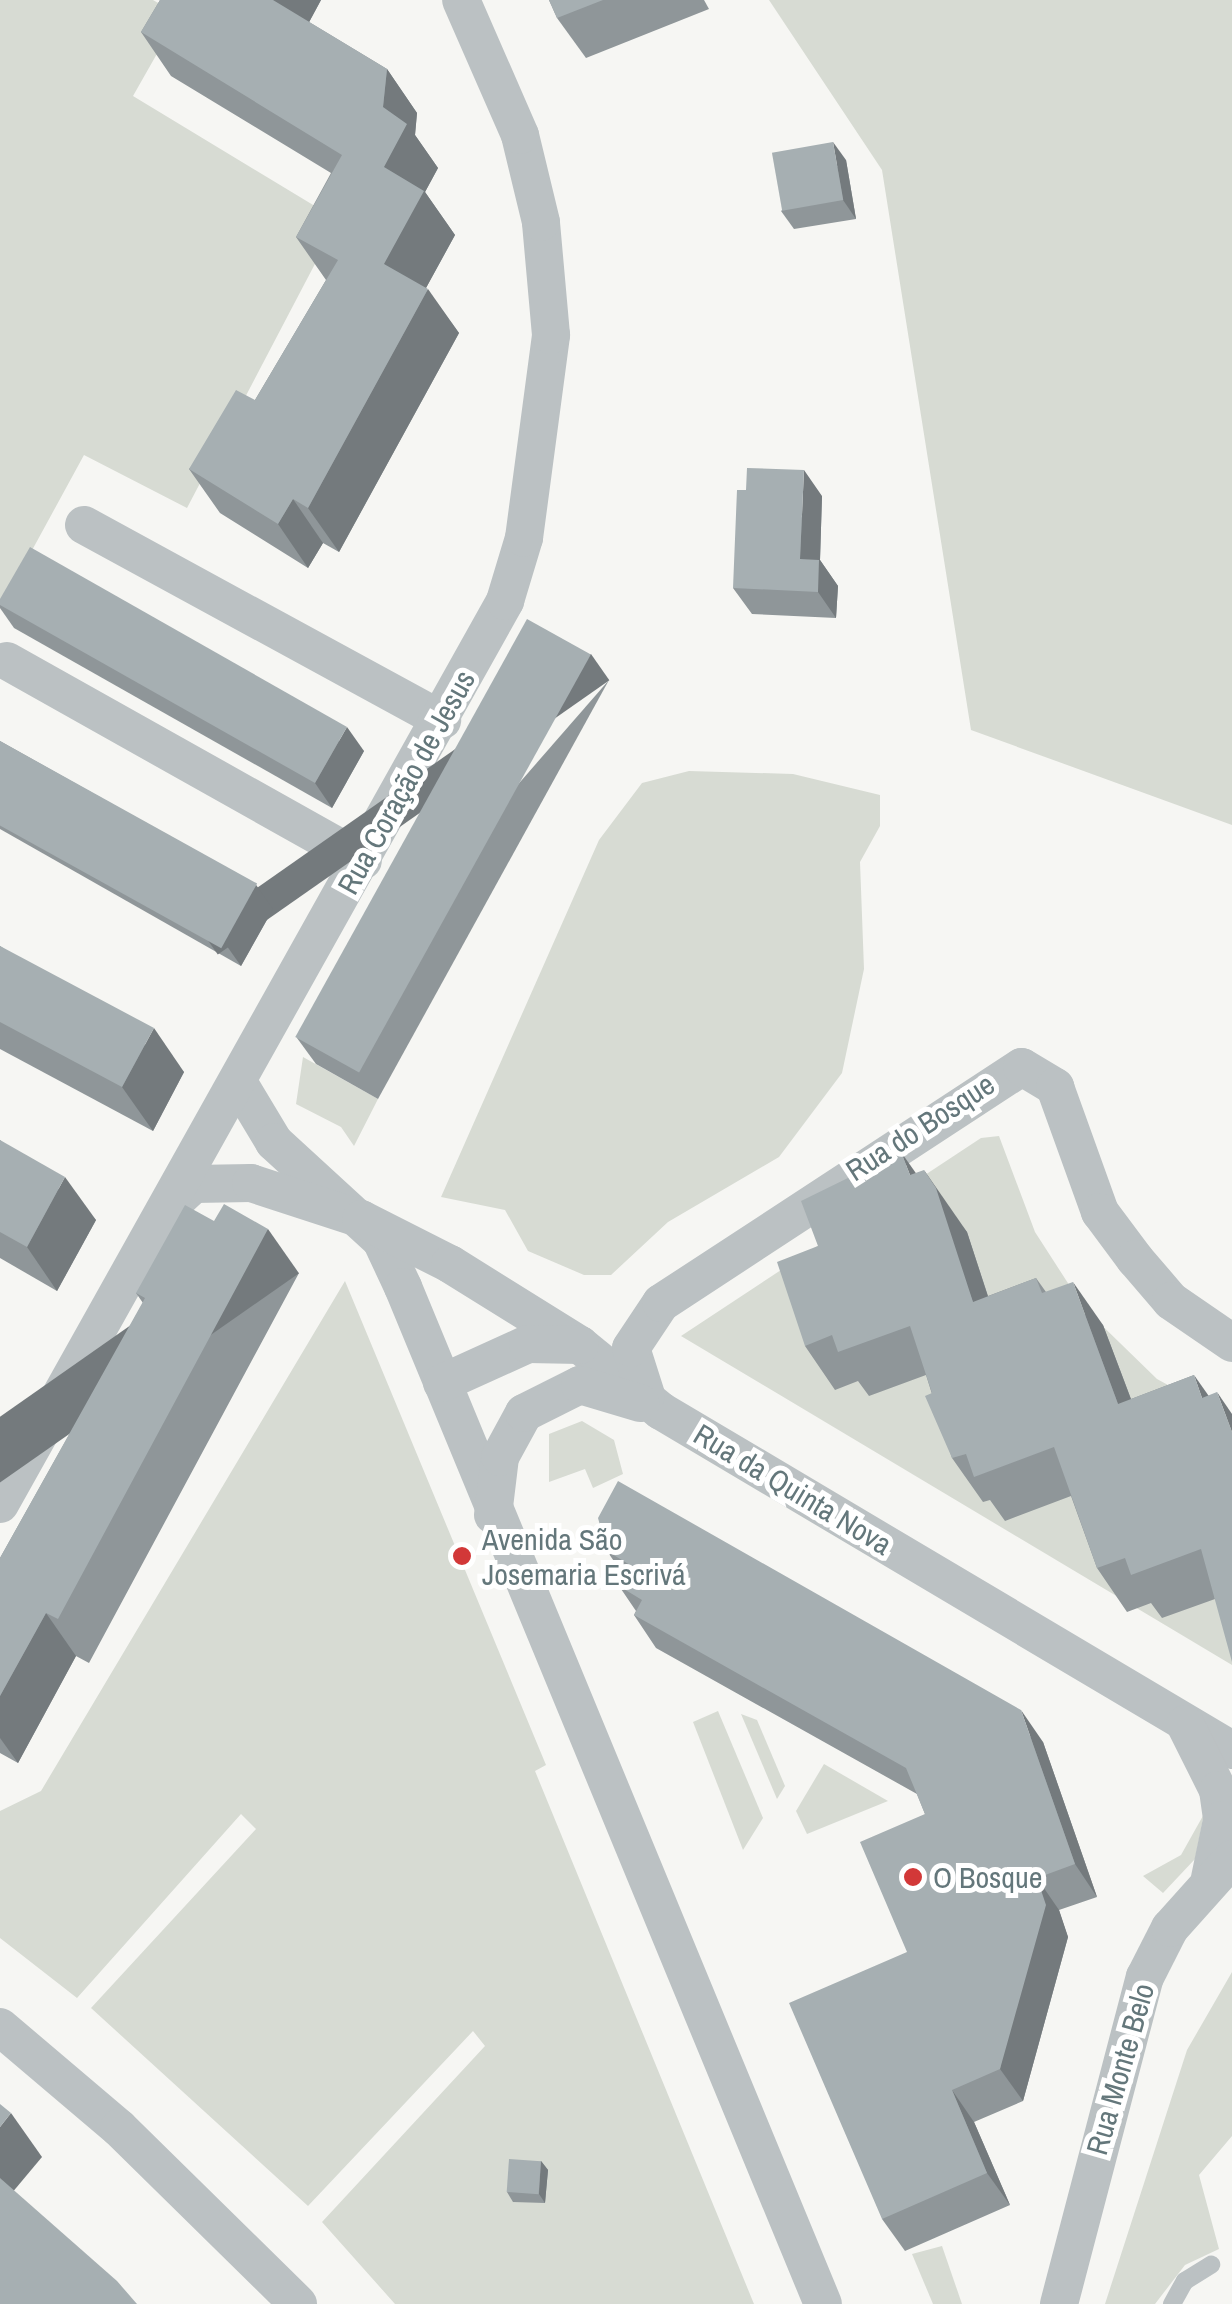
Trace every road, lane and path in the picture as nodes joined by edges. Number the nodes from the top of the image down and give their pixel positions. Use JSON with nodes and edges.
{"nodes":[{"id":1,"x":460,"y":0,"type":"edge"},
{"id":2,"x":84,"y":525,"type":"dead end"},
{"id":3,"x":7,"y":661,"type":"dead end"},
{"id":4,"x":442,"y":720,"type":"junction"},
{"id":5,"x":363,"y":861,"type":"junction"},
{"id":6,"x":238,"y":1082,"type":"junction"},
{"id":7,"x":167,"y":1208,"type":"junction"},
{"id":8,"x":361,"y":1219,"type":"junction"},
{"id":9,"x":662,"y":1303,"type":"junction"},
{"id":10,"x":1232,"y":1344,"type":"edge"},
{"id":11,"x":580,"y":1345,"type":"junction"},
{"id":12,"x":442,"y":1383,"type":"junction"},
{"id":13,"x":654,"y":1403,"type":"junction"},
{"id":14,"x":0,"y":1504,"type":"edge"},
{"id":15,"x":492,"y":1519,"type":"junction"},
{"id":16,"x":1185,"y":1724,"type":"junction"},
{"id":17,"x":1232,"y":1750,"type":"edge"},
{"id":18,"x":1232,"y":1790,"type":"edge"},
{"id":19,"x":1221,"y":1869,"type":"edge"},
{"id":20,"x":0,"y":2027,"type":"edge"},
{"id":21,"x":1211,"y":2265,"type":"dead end"},
{"id":22,"x":298,"y":2304,"type":"edge"},
{"id":23,"x":823,"y":2304,"type":"edge"},
{"id":24,"x":1060,"y":2304,"type":"edge"},
{"id":25,"x":1172,"y":2304,"type":"edge"}],
"edges":[{"from":1,"to":4,"type":"street","name":"Rua Coração de Jesus"},
{"from":2,"to":4,"type":"street"},
{"from":3,"to":5,"type":"street"},
{"from":4,"to":5,"type":"street","name":"Rua Coração de Jesus"},
{"from":5,"to":6,"type":"street","name":"Rua Coração de Jesus"},
{"from":6,"to":7,"type":"street","name":"Rua Coração de Jesus"},
{"from":6,"to":8,"type":"street"},
{"from":7,"to":8,"type":"street"},
{"from":7,"to":14,"type":"street","name":"Rua Coração de Jesus"},
{"from":8,"to":11,"type":"street","name":"Rua da Quinta Nova"},
{"from":8,"to":12,"type":"street"},
{"from":9,"to":10,"type":"street","name":"Rua do Bosque"},
{"from":9,"to":11,"type":"street"},
{"from":9,"to":13,"type":"street","name":"Rua do Bosque"},
{"from":11,"to":12,"type":"street"},
{"from":11,"to":13,"type":"street","name":"Rua da Quinta Nova"},
{"from":12,"to":15,"type":"street"},
{"from":13,"to":15,"type":"street"},
{"from":13,"to":16,"type":"street","name":"Rua da Quinta Nova"},
{"from":15,"to":23,"type":"street"},
{"from":16,"to":17,"type":"street","name":"Rua da Quinta Nova"},
{"from":16,"to":18,"type":"street"},
{"from":16,"to":19,"type":"street"},
{"from":19,"to":24,"type":"street","name":"Rua Monte Belo"},
{"from":20,"to":22,"type":"street"},
{"from":21,"to":25,"type":"lane"}]}
